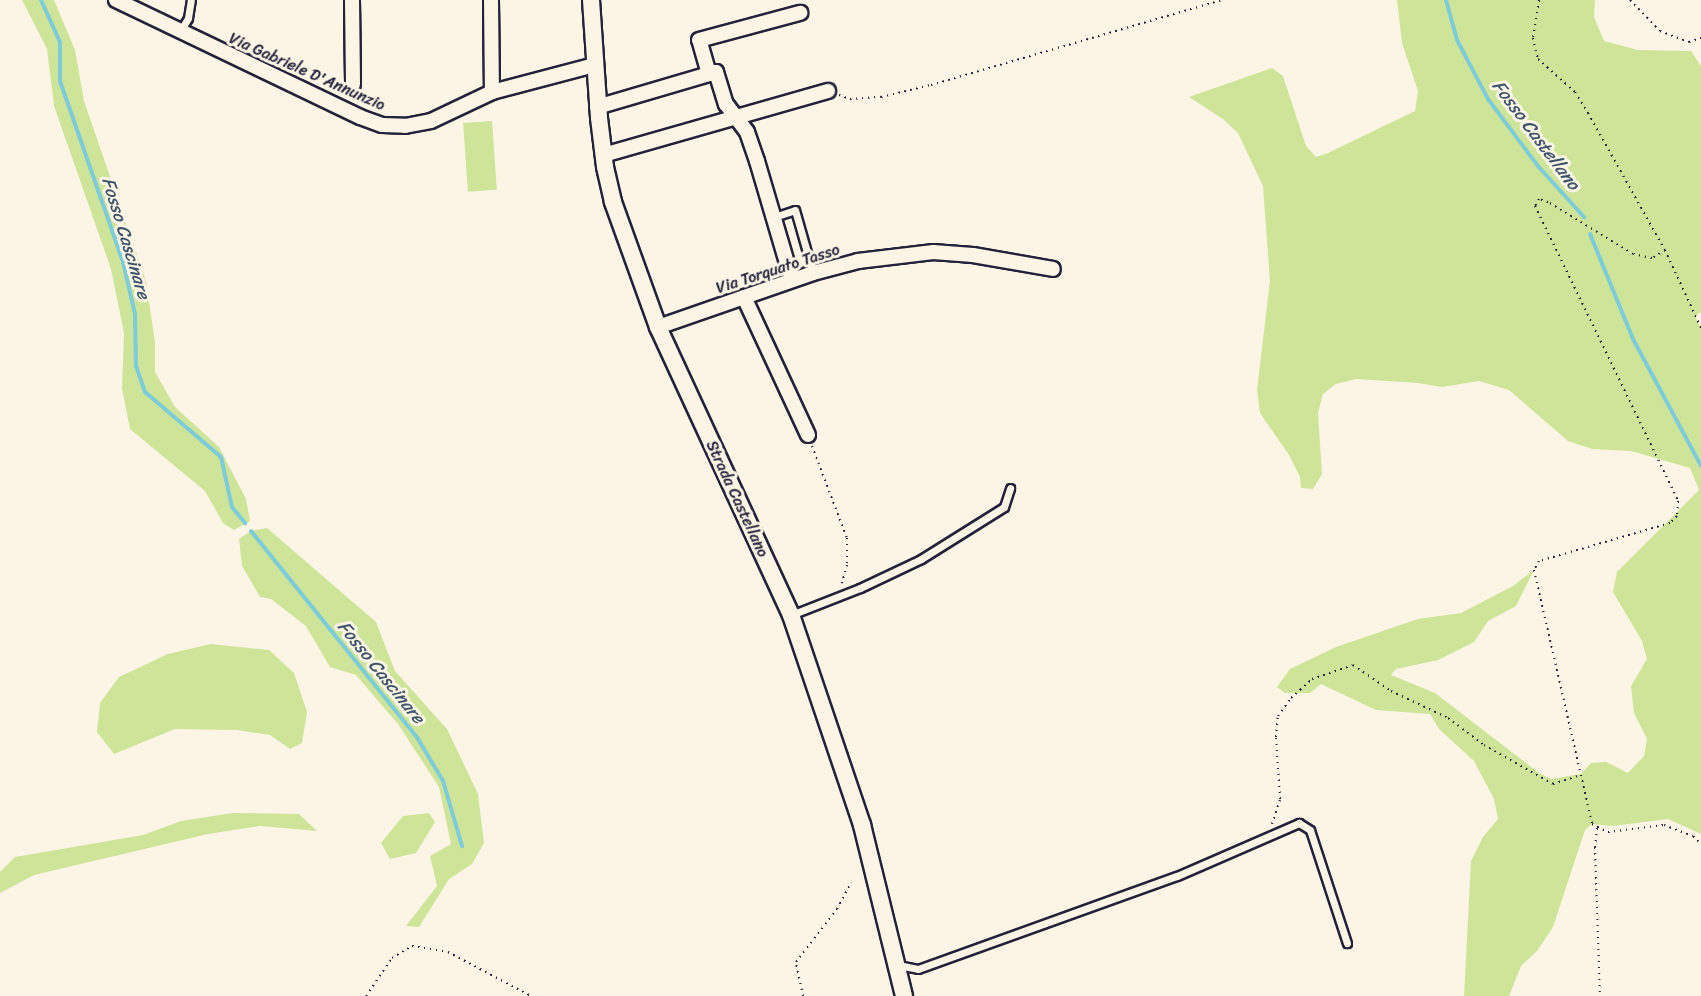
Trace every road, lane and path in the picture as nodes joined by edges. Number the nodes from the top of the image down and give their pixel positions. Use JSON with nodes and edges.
{"nodes":[{"id":1,"x":116,"y":0,"type":"edge"},
{"id":2,"x":191,"y":0,"type":"edge"},
{"id":3,"x":352,"y":0,"type":"edge"},
{"id":4,"x":490,"y":0,"type":"edge"},
{"id":5,"x":591,"y":0,"type":"edge"},
{"id":6,"x":1222,"y":0,"type":"edge"},
{"id":7,"x":1539,"y":0,"type":"edge"},
{"id":8,"x":1630,"y":0,"type":"edge"},
{"id":9,"x":800,"y":13,"type":"dead end"},
{"id":10,"x":180,"y":32,"type":"junction"},
{"id":11,"x":1701,"y":38,"type":"edge"},
{"id":12,"x":594,"y":65,"type":"junction"},
{"id":13,"x":709,"y":74,"type":"junction"},
{"id":14,"x":353,"y":84,"type":"dead end"},
{"id":15,"x":828,"y":92,"type":"joint"},
{"id":16,"x":492,"y":93,"type":"junction"},
{"id":17,"x":597,"y":106,"type":"junction"},
{"id":18,"x":736,"y":117,"type":"junction"},
{"id":19,"x":603,"y":154,"type":"junction"},
{"id":20,"x":774,"y":217,"type":"junction"},
{"id":21,"x":1665,"y":250,"type":"junction"},
{"id":22,"x":1053,"y":268,"type":"dead end"},
{"id":23,"x":813,"y":273,"type":"junction"},
{"id":24,"x":792,"y":280,"type":"junction"},
{"id":25,"x":744,"y":297,"type":"junction"},
{"id":26,"x":658,"y":327,"type":"junction"},
{"id":27,"x":1701,"y":328,"type":"edge"},
{"id":28,"x":808,"y":435,"type":"joint"},
{"id":29,"x":1010,"y":488,"type":"dead end"},
{"id":30,"x":833,"y":598,"type":"junction"},
{"id":31,"x":790,"y":615,"type":"junction"},
{"id":32,"x":1581,"y":774,"type":"junction"},
{"id":33,"x":1597,"y":827,"type":"junction"},
{"id":34,"x":1265,"y":837,"type":"junction"},
{"id":35,"x":1701,"y":844,"type":"edge"},
{"id":36,"x":851,"y":883,"type":"dead end"},
{"id":37,"x":1347,"y":944,"type":"dead end"},
{"id":38,"x":898,"y":965,"type":"junction"},
{"id":39,"x":366,"y":996,"type":"edge"},
{"id":40,"x":531,"y":996,"type":"edge"},
{"id":41,"x":803,"y":996,"type":"edge"},
{"id":42,"x":904,"y":996,"type":"edge"},
{"id":43,"x":1600,"y":996,"type":"edge"}],
"edges":[{"from":1,"to":10,"type":"street","name":"Via Gabriele D'Annunzio"},
{"from":2,"to":10,"type":"lane"},
{"from":3,"to":14,"type":"street"},
{"from":4,"to":16,"type":"street"},
{"from":5,"to":12,"type":"street","name":"Strada Castellano"},
{"from":6,"to":15,"type":"path"},
{"from":7,"to":21,"type":"path"},
{"from":8,"to":11,"type":"path"},
{"from":9,"to":13,"type":"street"},
{"from":10,"to":16,"type":"street","name":"Via Gabriele D'Annunzio"},
{"from":12,"to":16,"type":"street","name":"Via Gabriele D'Annunzio"},
{"from":12,"to":17,"type":"street","name":"Strada Castellano"},
{"from":13,"to":17,"type":"street"},
{"from":13,"to":18,"type":"street"},
{"from":15,"to":18,"type":"street"},
{"from":17,"to":19,"type":"street","name":"Strada Castellano"},
{"from":18,"to":19,"type":"street"},
{"from":18,"to":20,"type":"street"},
{"from":19,"to":26,"type":"street","name":"Strada Castellano"},
{"from":20,"to":23,"type":"lane"},
{"from":20,"to":24,"type":"street"},
{"from":21,"to":27,"type":"path"},
{"from":21,"to":32,"type":"path"},
{"from":22,"to":23,"type":"street","name":"Via Torquato Tasso"},
{"from":23,"to":24,"type":"street","name":"Via Torquato Tasso"},
{"from":24,"to":25,"type":"street","name":"Via Torquato Tasso"},
{"from":25,"to":26,"type":"street","name":"Via Torquato Tasso"},
{"from":25,"to":28,"type":"street"},
{"from":26,"to":31,"type":"street","name":"Strada Castellano"},
{"from":28,"to":30,"type":"path"},
{"from":29,"to":30,"type":"lane"},
{"from":30,"to":31,"type":"lane"},
{"from":31,"to":38,"type":"street","name":"Strada Castellano"},
{"from":32,"to":33,"type":"path"},
{"from":32,"to":34,"type":"path"},
{"from":33,"to":35,"type":"path"},
{"from":33,"to":43,"type":"path"},
{"from":34,"to":37,"type":"lane"},
{"from":34,"to":38,"type":"lane"},
{"from":36,"to":41,"type":"path"},
{"from":38,"to":42,"type":"street","name":"Strada Castellano"},
{"from":39,"to":40,"type":"path"}]}
